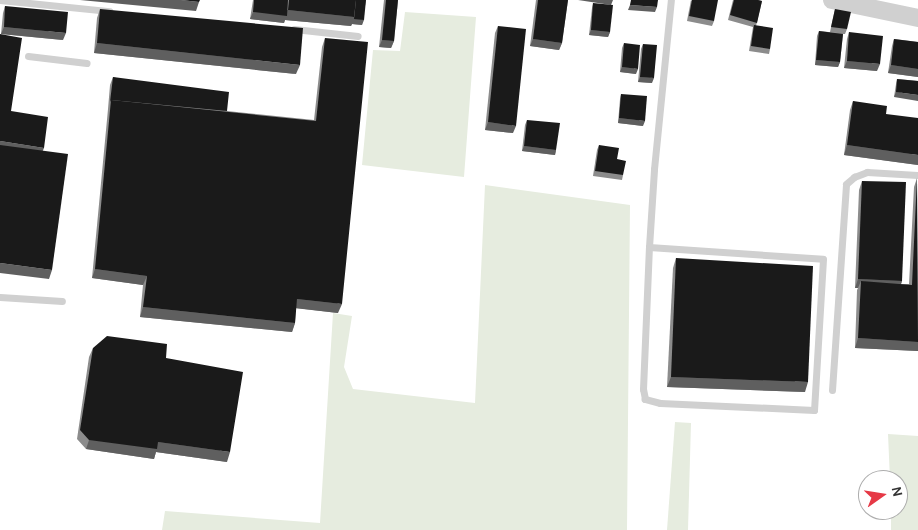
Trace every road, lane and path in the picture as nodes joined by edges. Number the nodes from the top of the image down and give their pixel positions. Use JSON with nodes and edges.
{"nodes":[{"id":1,"x":0,"y":0,"type":"edge"},
{"id":2,"x":671,"y":0,"type":"edge"},
{"id":3,"x":832,"y":0,"type":"edge"},
{"id":4,"x":120,"y":12,"type":"edge"},
{"id":5,"x":918,"y":18,"type":"edge"},
{"id":6,"x":288,"y":29,"type":"edge"},
{"id":7,"x":358,"y":36,"type":"dead end"},
{"id":8,"x":28,"y":56,"type":"dead end"},
{"id":9,"x":87,"y":64,"type":"dead end"},
{"id":10,"x":918,"y":175,"type":"edge"},
{"id":11,"x":649,"y":246,"type":"junction"},
{"id":12,"x":0,"y":297,"type":"edge"},
{"id":13,"x":62,"y":302,"type":"dead end"},
{"id":14,"x":832,"y":390,"type":"dead end"}],
"edges":[{"from":1,"to":4,"type":"lane"},
{"from":2,"to":11,"type":"lane"},
{"from":3,"to":5,"type":"street"},
{"from":6,"to":7,"type":"lane"},
{"from":8,"to":9,"type":"lane"},
{"from":10,"to":14,"type":"lane"},
{"from":11,"to":11,"type":"lane"},
{"from":12,"to":13,"type":"lane"}]}
